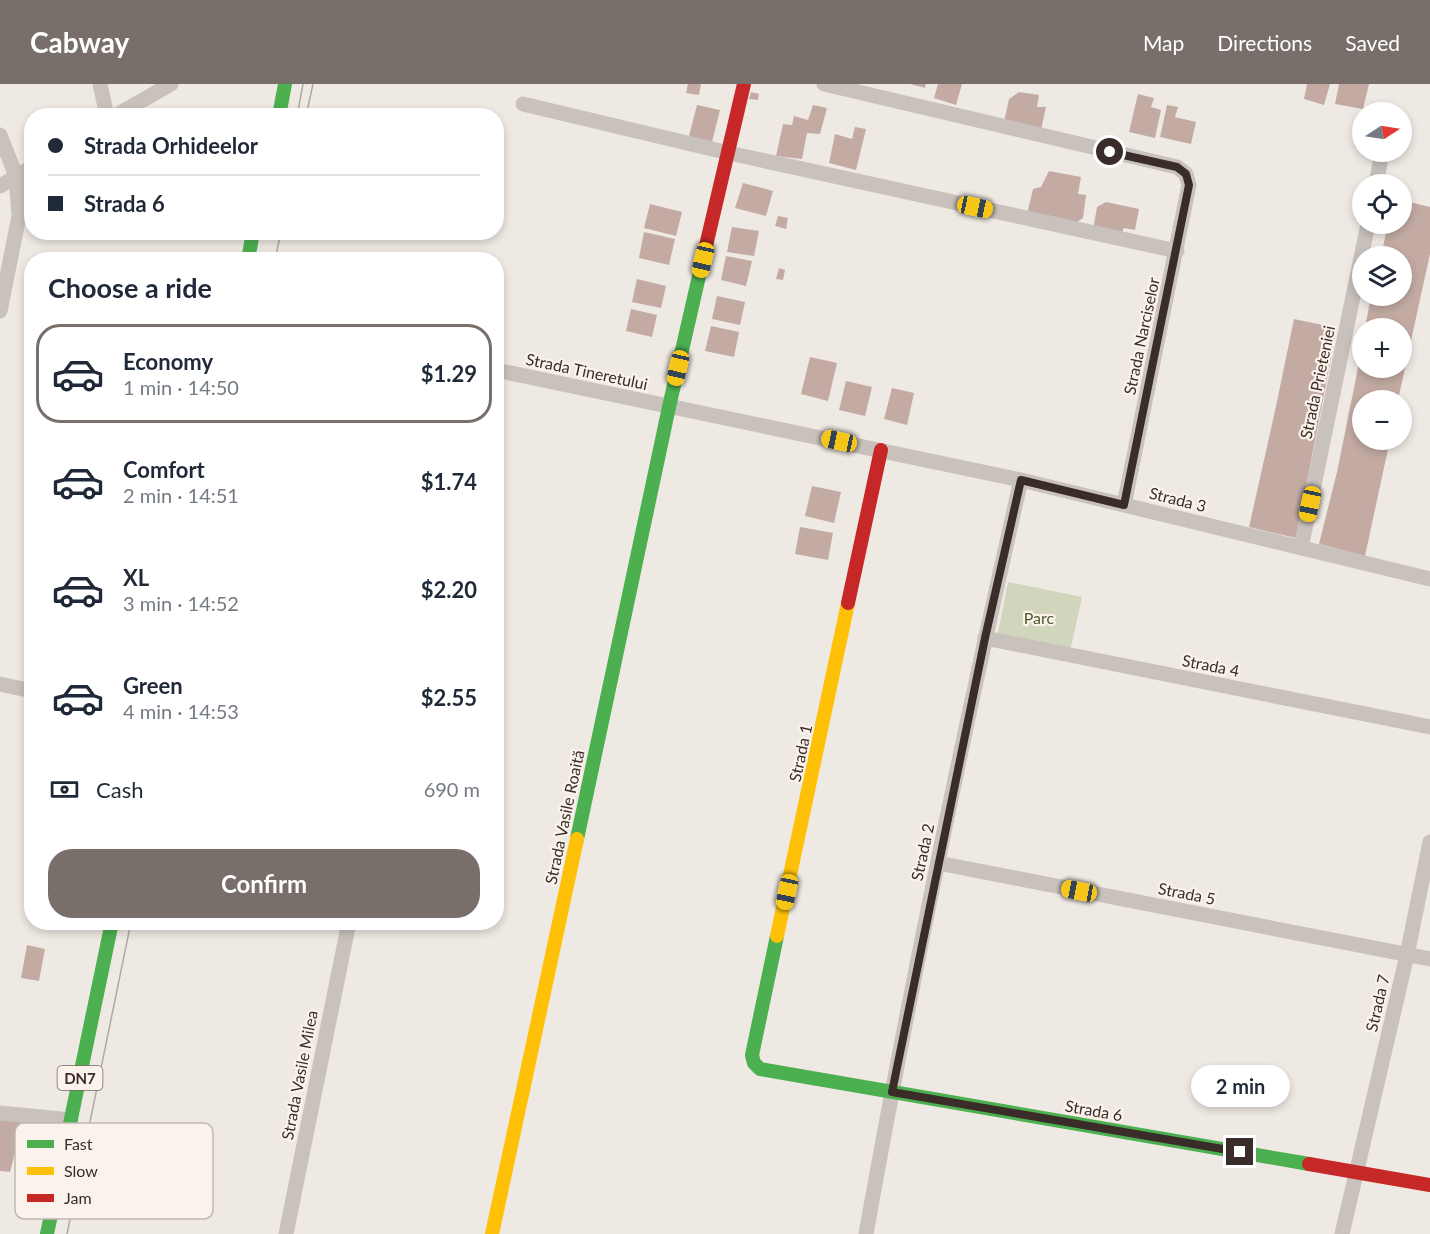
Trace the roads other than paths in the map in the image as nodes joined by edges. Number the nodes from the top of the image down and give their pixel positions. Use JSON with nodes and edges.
{"nodes":[{"id":1,"x":99,"y":84,"type":"edge"},
{"id":2,"x":171,"y":84,"type":"edge"},
{"id":3,"x":285,"y":84,"type":"edge"},
{"id":4,"x":744,"y":84,"type":"edge"},
{"id":5,"x":824,"y":84,"type":"edge"},
{"id":6,"x":523,"y":104,"type":"dead end"},
{"id":7,"x":105,"y":108,"type":"edge"},
{"id":8,"x":129,"y":108,"type":"edge"},
{"id":9,"x":280,"y":108,"type":"edge"},
{"id":10,"x":0,"y":135,"type":"edge"},
{"id":11,"x":729,"y":153,"type":"junction"},
{"id":12,"x":24,"y":172,"type":"edge"},
{"id":13,"x":16,"y":176,"type":"junction"},
{"id":14,"x":0,"y":186,"type":"edge"},
{"id":15,"x":1366,"y":234,"type":"edge"},
{"id":16,"x":1177,"y":251,"type":"junction"},
{"id":17,"x":0,"y":311,"type":"edge"},
{"id":18,"x":504,"y":372,"type":"edge"},
{"id":19,"x":669,"y":407,"type":"junction"},
{"id":20,"x":881,"y":450,"type":"junction"},
{"id":21,"x":1021,"y":480,"type":"junction"},
{"id":22,"x":1124,"y":505,"type":"junction"},
{"id":23,"x":1301,"y":548,"type":"junction"},
{"id":24,"x":1430,"y":579,"type":"edge"},
{"id":25,"x":985,"y":638,"type":"junction"},
{"id":26,"x":0,"y":684,"type":"edge"},
{"id":27,"x":24,"y":689,"type":"edge"},
{"id":28,"x":1430,"y":727,"type":"edge"},
{"id":29,"x":1430,"y":842,"type":"edge"},
{"id":30,"x":938,"y":863,"type":"junction"},
{"id":31,"x":110,"y":930,"type":"edge"},
{"id":32,"x":347,"y":930,"type":"edge"},
{"id":33,"x":1407,"y":955,"type":"junction"},
{"id":34,"x":1430,"y":959,"type":"edge"},
{"id":35,"x":754,"y":1063,"type":"joint"},
{"id":36,"x":892,"y":1092,"type":"junction"},
{"id":37,"x":0,"y":1113,"type":"edge"},
{"id":38,"x":71,"y":1120,"type":"junction"},
{"id":39,"x":70,"y":1123,"type":"edge"},
{"id":40,"x":1356,"y":1172,"type":"junction"},
{"id":41,"x":1430,"y":1185,"type":"edge"},
{"id":42,"x":50,"y":1219,"type":"edge"},
{"id":43,"x":47,"y":1234,"type":"edge"},
{"id":44,"x":286,"y":1234,"type":"edge"},
{"id":45,"x":492,"y":1234,"type":"edge"},
{"id":46,"x":866,"y":1234,"type":"edge"},
{"id":47,"x":1342,"y":1234,"type":"edge"}],
"edges":[{"from":1,"to":7,"type":"street"},
{"from":2,"to":8,"type":"street"},
{"from":3,"to":9,"type":"street"},
{"from":4,"to":11,"type":"street","name":"Strada Vasile Roaită"},
{"from":5,"to":16,"type":"street","name":"Strada Narciselor"},
{"from":6,"to":11,"type":"street"},
{"from":10,"to":13,"type":"street"},
{"from":11,"to":16,"type":"street"},
{"from":11,"to":19,"type":"street","name":"Strada Vasile Roaită"},
{"from":12,"to":13,"type":"street"},
{"from":13,"to":14,"type":"street"},
{"from":13,"to":17,"type":"street"},
{"from":15,"to":23,"type":"street","name":"Strada Prieteniei"},
{"from":16,"to":22,"type":"street","name":"Strada Narciselor"},
{"from":18,"to":19,"type":"street","name":"Strada Tineretului"},
{"from":19,"to":20,"type":"street","name":"Strada Tineretului"},
{"from":19,"to":45,"type":"street","name":"Strada Vasile Roaită"},
{"from":20,"to":21,"type":"street","name":"Strada 3"},
{"from":20,"to":35,"type":"street","name":"Strada 1"},
{"from":21,"to":22,"type":"street","name":"Strada 3"},
{"from":21,"to":25,"type":"street","name":"Strada 2"},
{"from":22,"to":23,"type":"street","name":"Strada 3"},
{"from":23,"to":24,"type":"street","name":"Strada 3"},
{"from":25,"to":28,"type":"street","name":"Strada 4"},
{"from":25,"to":30,"type":"street","name":"Strada 2"},
{"from":26,"to":27,"type":"street"},
{"from":29,"to":33,"type":"street","name":"Strada 7"},
{"from":30,"to":33,"type":"street","name":"Strada 5"},
{"from":30,"to":36,"type":"street","name":"Strada 2"},
{"from":31,"to":38,"type":"street","number":"DN7"},
{"from":32,"to":44,"type":"street","name":"Strada Vasile Milea"},
{"from":33,"to":34,"type":"street","name":"Strada 5"},
{"from":33,"to":40,"type":"street","name":"Strada 7"},
{"from":35,"to":36,"type":"street","name":"Strada 6"},
{"from":36,"to":40,"type":"street","name":"Strada 6"},
{"from":36,"to":46,"type":"street","name":"Strada 2"},
{"from":37,"to":38,"type":"street"},
{"from":38,"to":39,"type":"street","number":"DN7"},
{"from":40,"to":41,"type":"street","name":"Strada 6"},
{"from":40,"to":47,"type":"street","name":"Strada 7"},
{"from":42,"to":43,"type":"street","number":"DN7"}]}
